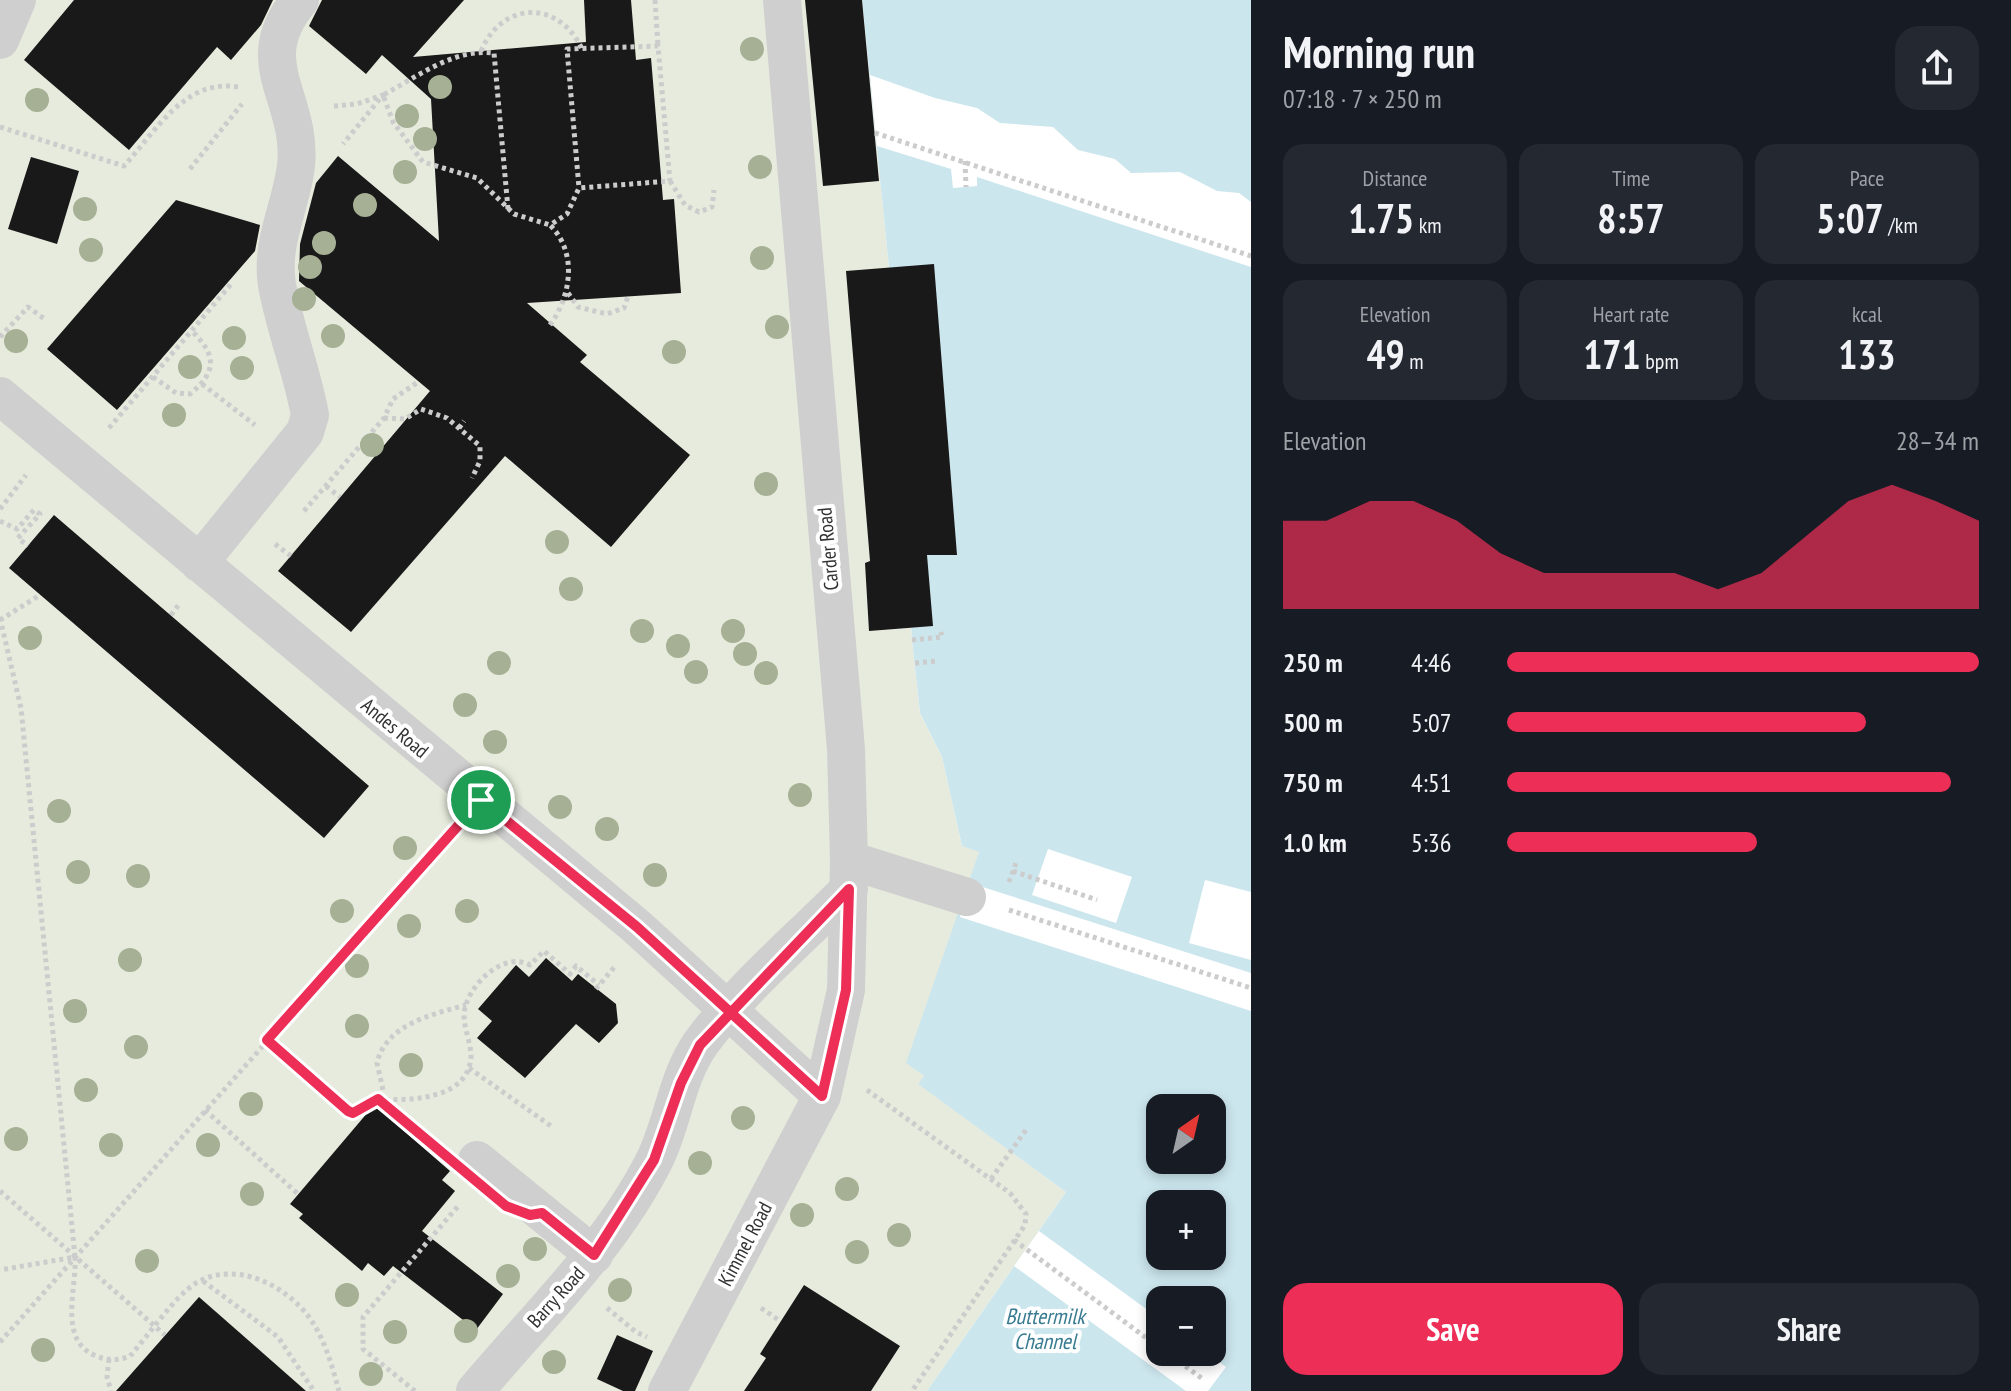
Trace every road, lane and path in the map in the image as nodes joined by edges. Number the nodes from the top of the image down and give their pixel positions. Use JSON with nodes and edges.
{"nodes":[{"id":1,"x":17,"y":0,"type":"edge"},
{"id":2,"x":300,"y":0,"type":"edge"},
{"id":3,"x":655,"y":0,"type":"edge"},
{"id":4,"x":782,"y":0,"type":"edge"},
{"id":5,"x":0,"y":40,"type":"edge"},
{"id":6,"x":658,"y":46,"type":"junction"},
{"id":7,"x":582,"y":49,"type":"junction"},
{"id":8,"x":481,"y":51,"type":"junction"},
{"id":9,"x":276,"y":92,"type":"junction"},
{"id":10,"x":0,"y":127,"type":"edge"},
{"id":11,"x":875,"y":133,"type":"dead end"},
{"id":12,"x":965,"y":161,"type":"junction"},
{"id":13,"x":190,"y":169,"type":"dead end"},
{"id":14,"x":670,"y":181,"type":"junction"},
{"id":15,"x":966,"y":187,"type":"dead end"},
{"id":16,"x":579,"y":188,"type":"junction"},
{"id":17,"x":714,"y":190,"type":"dead end"},
{"id":18,"x":508,"y":209,"type":"junction"},
{"id":19,"x":550,"y":225,"type":"junction"},
{"id":20,"x":1251,"y":256,"type":"edge"},
{"id":21,"x":568,"y":292,"type":"junction"},
{"id":22,"x":628,"y":296,"type":"dead end"},
{"id":23,"x":46,"y":320,"type":"dead end"},
{"id":24,"x":550,"y":325,"type":"dead end"},
{"id":25,"x":192,"y":331,"type":"dead end"},
{"id":26,"x":0,"y":337,"type":"edge"},
{"id":27,"x":153,"y":377,"type":"dead end"},
{"id":28,"x":418,"y":382,"type":"dead end"},
{"id":29,"x":202,"y":384,"type":"junction"},
{"id":30,"x":0,"y":396,"type":"edge"},
{"id":31,"x":384,"y":418,"type":"junction"},
{"id":32,"x":464,"y":421,"type":"dead end"},
{"id":33,"x":459,"y":428,"type":"junction"},
{"id":34,"x":288,"y":454,"type":"junction"},
{"id":35,"x":472,"y":478,"type":"dead end"},
{"id":36,"x":326,"y":486,"type":"junction"},
{"id":37,"x":340,"y":497,"type":"dead end"},
{"id":38,"x":0,"y":521,"type":"edge"},
{"id":39,"x":296,"y":521,"type":"dead end"},
{"id":40,"x":285,"y":532,"type":"dead end"},
{"id":41,"x":275,"y":544,"type":"junction"},
{"id":42,"x":28,"y":546,"type":"dead end"},
{"id":43,"x":267,"y":554,"type":"dead end"},
{"id":44,"x":291,"y":556,"type":"dead end"},
{"id":45,"x":199,"y":563,"type":"junction"},
{"id":46,"x":40,"y":595,"type":"dead end"},
{"id":47,"x":176,"y":608,"type":"dead end"},
{"id":48,"x":171,"y":615,"type":"dead end"},
{"id":49,"x":0,"y":619,"type":"edge"},
{"id":50,"x":941,"y":632,"type":"dead end"},
{"id":51,"x":912,"y":640,"type":"dead end"},
{"id":52,"x":937,"y":661,"type":"dead end"},
{"id":53,"x":915,"y":663,"type":"dead end"},
{"id":54,"x":481,"y":800,"type":"junction"},
{"id":55,"x":1013,"y":871,"type":"dead end"},
{"id":56,"x":849,"y":874,"type":"junction"},
{"id":57,"x":967,"y":897,"type":"joint"},
{"id":58,"x":1097,"y":900,"type":"dead end"},
{"id":59,"x":614,"y":967,"type":"dead end"},
{"id":60,"x":1251,"y":988,"type":"edge"},
{"id":61,"x":467,"y":1004,"type":"junction"},
{"id":62,"x":727,"y":1012,"type":"junction"},
{"id":63,"x":267,"y":1040,"type":"junction"},
{"id":64,"x":469,"y":1068,"type":"junction"},
{"id":65,"x":826,"y":1080,"type":"junction"},
{"id":66,"x":378,"y":1099,"type":"junction"},
{"id":67,"x":205,"y":1110,"type":"junction"},
{"id":68,"x":551,"y":1126,"type":"dead end"},
{"id":69,"x":1028,"y":1127,"type":"dead end"},
{"id":70,"x":461,"y":1158,"type":"joint"},
{"id":71,"x":991,"y":1179,"type":"junction"},
{"id":72,"x":0,"y":1191,"type":"edge"},
{"id":73,"x":298,"y":1194,"type":"dead end"},
{"id":74,"x":461,"y":1202,"type":"dead end"},
{"id":75,"x":1014,"y":1240,"type":"junction"},
{"id":76,"x":594,"y":1255,"type":"junction"},
{"id":77,"x":75,"y":1257,"type":"junction"},
{"id":78,"x":0,"y":1270,"type":"edge"},
{"id":79,"x":202,"y":1280,"type":"junction"},
{"id":80,"x":768,"y":1313,"type":"dead end"},
{"id":81,"x":780,"y":1321,"type":"dead end"},
{"id":82,"x":156,"y":1327,"type":"junction"},
{"id":83,"x":165,"y":1335,"type":"dead end"},
{"id":84,"x":1146,"y":1338,"type":"edge"},
{"id":85,"x":0,"y":1342,"type":"edge"},
{"id":86,"x":109,"y":1359,"type":"junction"},
{"id":87,"x":1185,"y":1366,"type":"edge"},
{"id":88,"x":1204,"y":1380,"type":"dead end"},
{"id":89,"x":111,"y":1391,"type":"edge"},
{"id":90,"x":314,"y":1391,"type":"edge"},
{"id":91,"x":339,"y":1391,"type":"edge"},
{"id":92,"x":415,"y":1391,"type":"edge"},
{"id":93,"x":475,"y":1391,"type":"edge"},
{"id":94,"x":667,"y":1391,"type":"edge"},
{"id":95,"x":912,"y":1391,"type":"edge"}],
"edges":[{"from":1,"to":5,"type":"street"},
{"from":2,"to":9,"type":"street"},
{"from":3,"to":6,"type":"path"},
{"from":4,"to":56,"type":"street","name":"Carder Road"},
{"from":6,"to":7,"type":"path"},
{"from":6,"to":14,"type":"path"},
{"from":7,"to":8,"type":"path"},
{"from":7,"to":16,"type":"path"},
{"from":8,"to":18,"type":"path"},
{"from":8,"to":18,"type":"path"},
{"from":9,"to":10,"type":"path"},
{"from":9,"to":13,"type":"path"},
{"from":9,"to":34,"type":"street"},
{"from":11,"to":12,"type":"path"},
{"from":12,"to":15,"type":"path"},
{"from":12,"to":20,"type":"path"},
{"from":14,"to":16,"type":"path"},
{"from":14,"to":17,"type":"path"},
{"from":16,"to":19,"type":"path"},
{"from":18,"to":19,"type":"path"},
{"from":19,"to":21,"type":"path"},
{"from":21,"to":22,"type":"path"},
{"from":21,"to":24,"type":"path"},
{"from":23,"to":26,"type":"path"},
{"from":25,"to":29,"type":"path"},
{"from":27,"to":29,"type":"path"},
{"from":28,"to":31,"type":"path"},
{"from":29,"to":34,"type":"path"},
{"from":30,"to":45,"type":"street","name":"Andes Road"},
{"from":31,"to":33,"type":"path"},
{"from":31,"to":36,"type":"path"},
{"from":32,"to":33,"type":"path"},
{"from":33,"to":35,"type":"path"},
{"from":34,"to":45,"type":"street"},
{"from":36,"to":37,"type":"path"},
{"from":36,"to":39,"type":"path"},
{"from":38,"to":42,"type":"path"},
{"from":40,"to":41,"type":"path"},
{"from":41,"to":43,"type":"path"},
{"from":41,"to":44,"type":"path"},
{"from":45,"to":54,"type":"street","name":"Andes Road"},
{"from":46,"to":49,"type":"path"},
{"from":47,"to":48,"type":"path"},
{"from":49,"to":77,"type":"path"},
{"from":50,"to":51,"type":"path"},
{"from":52,"to":53,"type":"path"},
{"from":54,"to":62,"type":"street","name":"Andes Road"},
{"from":54,"to":63,"type":"path"},
{"from":55,"to":58,"type":"path"},
{"from":56,"to":57,"type":"street"},
{"from":56,"to":62,"type":"street","name":"Barry Road"},
{"from":56,"to":65,"type":"street","name":"Carder Road"},
{"from":57,"to":60,"type":"path"},
{"from":59,"to":61,"type":"path"},
{"from":61,"to":64,"type":"path"},
{"from":61,"to":66,"type":"path"},
{"from":62,"to":65,"type":"street","name":"Andes Road"},
{"from":62,"to":76,"type":"street","name":"Barry Road"},
{"from":63,"to":66,"type":"path"},
{"from":63,"to":67,"type":"path"},
{"from":64,"to":66,"type":"path"},
{"from":64,"to":68,"type":"path"},
{"from":65,"to":71,"type":"path"},
{"from":65,"to":94,"type":"street","name":"Kimmel Road"},
{"from":66,"to":70,"type":"path"},
{"from":67,"to":73,"type":"path"},
{"from":67,"to":77,"type":"path"},
{"from":69,"to":71,"type":"path"},
{"from":70,"to":76,"type":"street"},
{"from":71,"to":75,"type":"path"},
{"from":72,"to":77,"type":"path"},
{"from":74,"to":92,"type":"path"},
{"from":75,"to":84,"type":"path"},
{"from":75,"to":95,"type":"path"},
{"from":76,"to":93,"type":"street","name":"Barry Road"},
{"from":77,"to":78,"type":"path"},
{"from":77,"to":82,"type":"path"},
{"from":77,"to":85,"type":"path"},
{"from":77,"to":86,"type":"path"},
{"from":79,"to":82,"type":"path"},
{"from":79,"to":90,"type":"path"},
{"from":79,"to":91,"type":"path"},
{"from":80,"to":81,"type":"path"},
{"from":82,"to":83,"type":"path"},
{"from":82,"to":86,"type":"path"},
{"from":86,"to":89,"type":"path"},
{"from":87,"to":88,"type":"path"}]}
